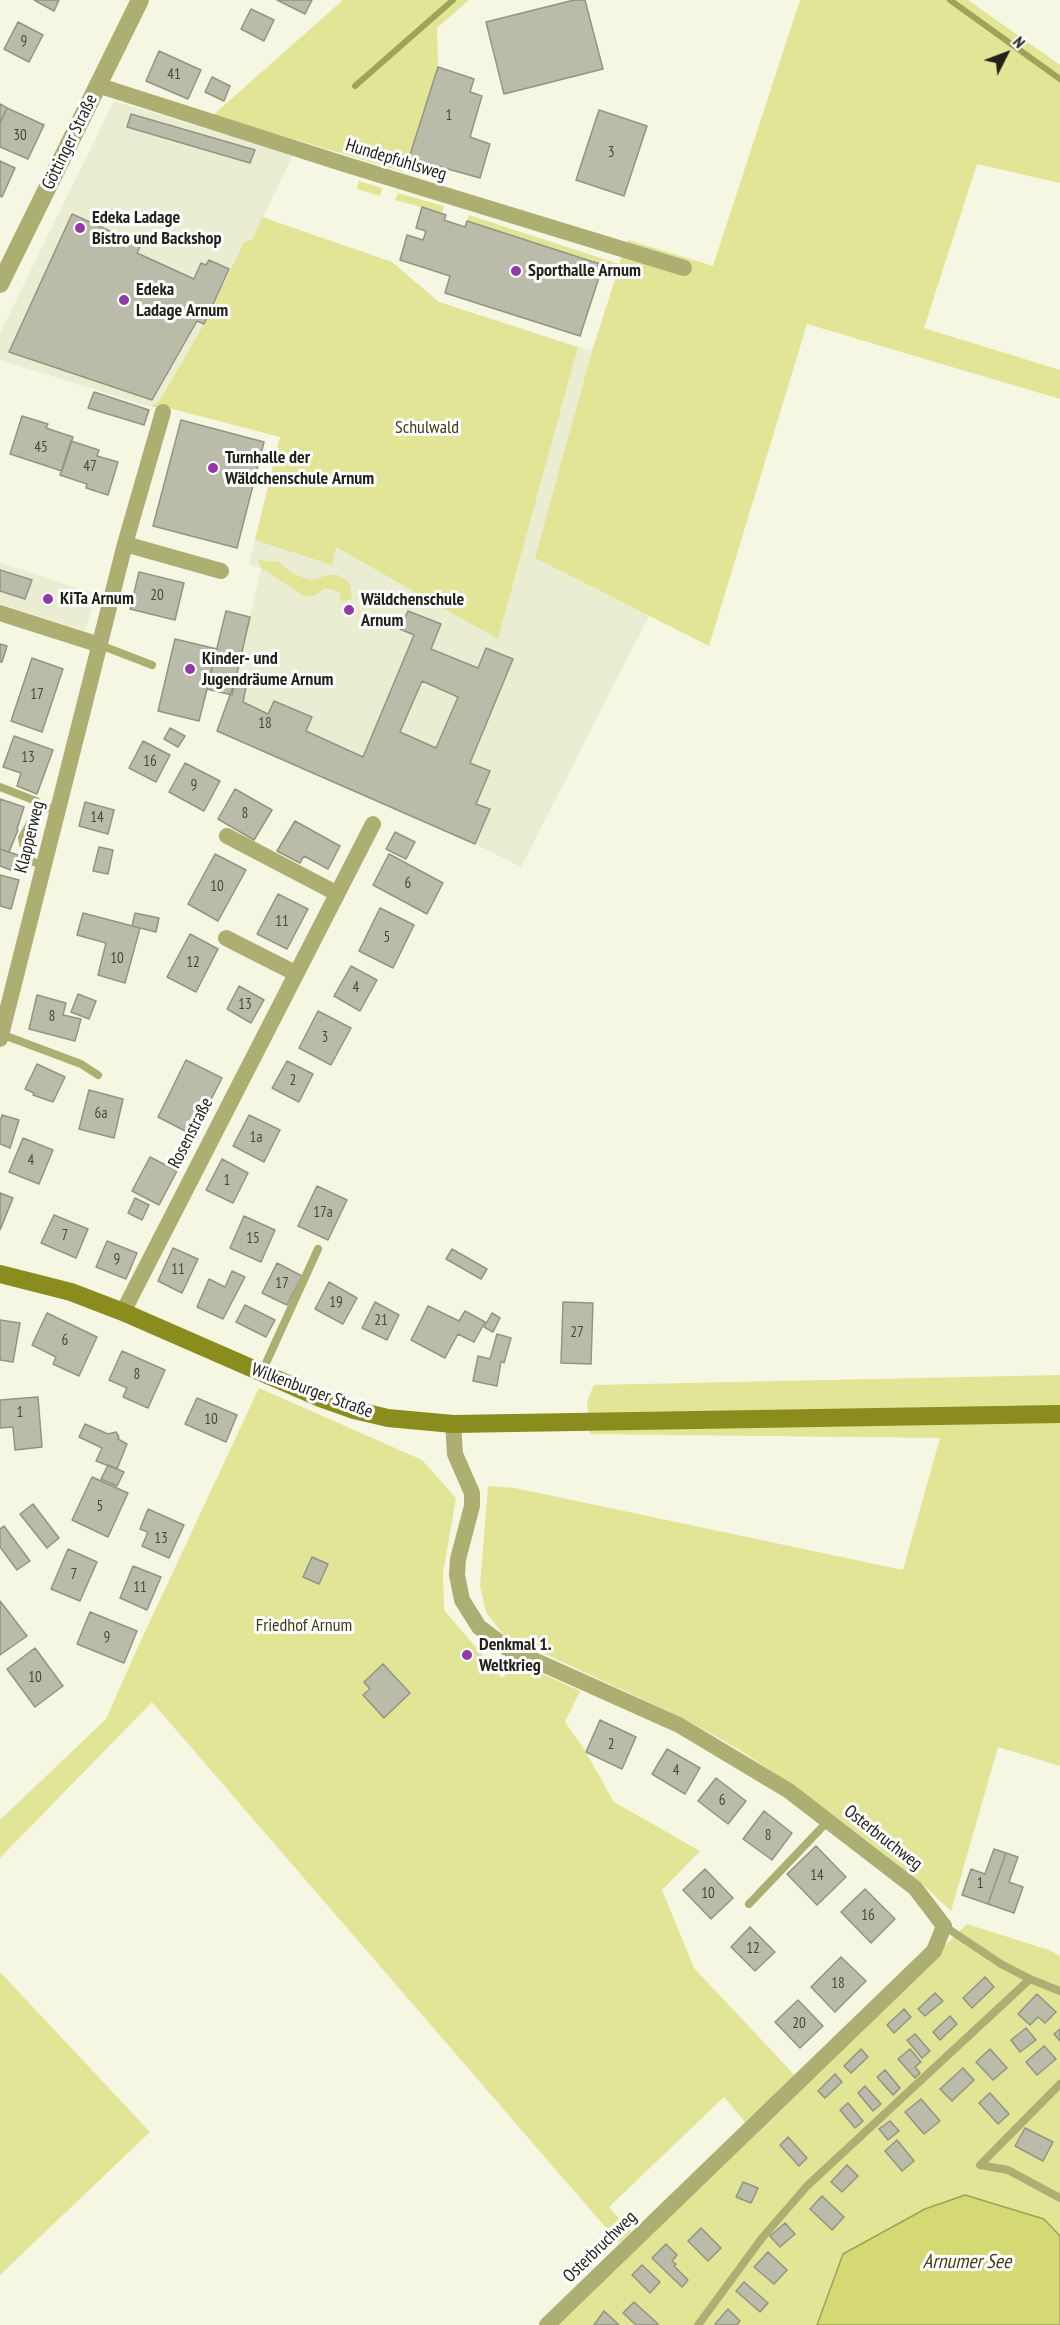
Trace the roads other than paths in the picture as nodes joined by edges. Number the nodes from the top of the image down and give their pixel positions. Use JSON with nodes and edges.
{"nodes":[{"id":1,"x":140,"y":0,"type":"edge"},
{"id":2,"x":97,"y":85,"type":"junction"},
{"id":3,"x":684,"y":268,"type":"dead end"},
{"id":4,"x":0,"y":284,"type":"edge"},
{"id":5,"x":163,"y":412,"type":"dead end"},
{"id":6,"x":125,"y":544,"type":"junction"},
{"id":7,"x":221,"y":571,"type":"dead end"},
{"id":8,"x":0,"y":613,"type":"edge"},
{"id":9,"x":100,"y":645,"type":"junction"},
{"id":10,"x":152,"y":665,"type":"dead end"},
{"id":11,"x":0,"y":787,"type":"edge"},
{"id":12,"x":51,"y":808,"type":"junction"},
{"id":13,"x":373,"y":824,"type":"dead end"},
{"id":14,"x":227,"y":836,"type":"dead end"},
{"id":15,"x":43,"y":867,"type":"junction"},
{"id":16,"x":336,"y":893,"type":"junction"},
{"id":17,"x":226,"y":938,"type":"dead end"},
{"id":18,"x":295,"y":973,"type":"junction"},
{"id":19,"x":1,"y":1036,"type":"edge"},
{"id":20,"x":98,"y":1075,"type":"dead end"},
{"id":21,"x":318,"y":1249,"type":"dead end"},
{"id":22,"x":0,"y":1274,"type":"edge"},
{"id":23,"x":123,"y":1312,"type":"junction"},
{"id":24,"x":261,"y":1374,"type":"junction"},
{"id":25,"x":1060,"y":1414,"type":"edge"},
{"id":26,"x":453,"y":1424,"type":"junction"},
{"id":27,"x":829,"y":1820,"type":"junction"},
{"id":28,"x":749,"y":1904,"type":"dead end"},
{"id":29,"x":944,"y":1926,"type":"junction"},
{"id":30,"x":1030,"y":1979,"type":"junction"},
{"id":31,"x":1060,"y":1990,"type":"edge"},
{"id":32,"x":1060,"y":2084,"type":"edge"},
{"id":33,"x":1060,"y":2199,"type":"edge"},
{"id":34,"x":547,"y":2325,"type":"edge"},
{"id":35,"x":698,"y":2325,"type":"edge"}],
"edges":[{"from":1,"to":2,"type":"street","name":"Göttinger Straße"},
{"from":2,"to":3,"type":"street","name":"Hundepfuhlsweg"},
{"from":2,"to":4,"type":"street","name":"Göttinger Straße"},
{"from":5,"to":6,"type":"street","name":"Klapperweg"},
{"from":6,"to":7,"type":"street"},
{"from":6,"to":9,"type":"street","name":"Klapperweg"},
{"from":8,"to":9,"type":"street"},
{"from":9,"to":10,"type":"lane"},
{"from":9,"to":12,"type":"street","name":"Klapperweg"},
{"from":11,"to":12,"type":"lane"},
{"from":12,"to":15,"type":"street","name":"Klapperweg"},
{"from":12,"to":15,"type":"lane"},
{"from":13,"to":16,"type":"street","name":"Rosenstraße"},
{"from":14,"to":16,"type":"street"},
{"from":15,"to":19,"type":"street","name":"Klapperweg"},
{"from":16,"to":18,"type":"street","name":"Rosenstraße"},
{"from":17,"to":18,"type":"street"},
{"from":18,"to":23,"type":"street","name":"Rosenstraße"},
{"from":19,"to":20,"type":"lane"},
{"from":21,"to":24,"type":"lane"},
{"from":22,"to":23,"type":"main road","name":"Wilkenburger Straße"},
{"from":23,"to":24,"type":"main road","name":"Wilkenburger Straße"},
{"from":24,"to":26,"type":"main road","name":"Wilkenburger Straße"},
{"from":25,"to":26,"type":"main road","name":"Wilkenburger Straße"},
{"from":26,"to":27,"type":"street","name":"Osterbruchweg"},
{"from":27,"to":28,"type":"lane"},
{"from":27,"to":29,"type":"street","name":"Osterbruchweg"},
{"from":29,"to":30,"type":"lane"},
{"from":29,"to":34,"type":"street","name":"Osterbruchweg"},
{"from":30,"to":31,"type":"lane"},
{"from":30,"to":35,"type":"lane"},
{"from":32,"to":33,"type":"lane"}]}
